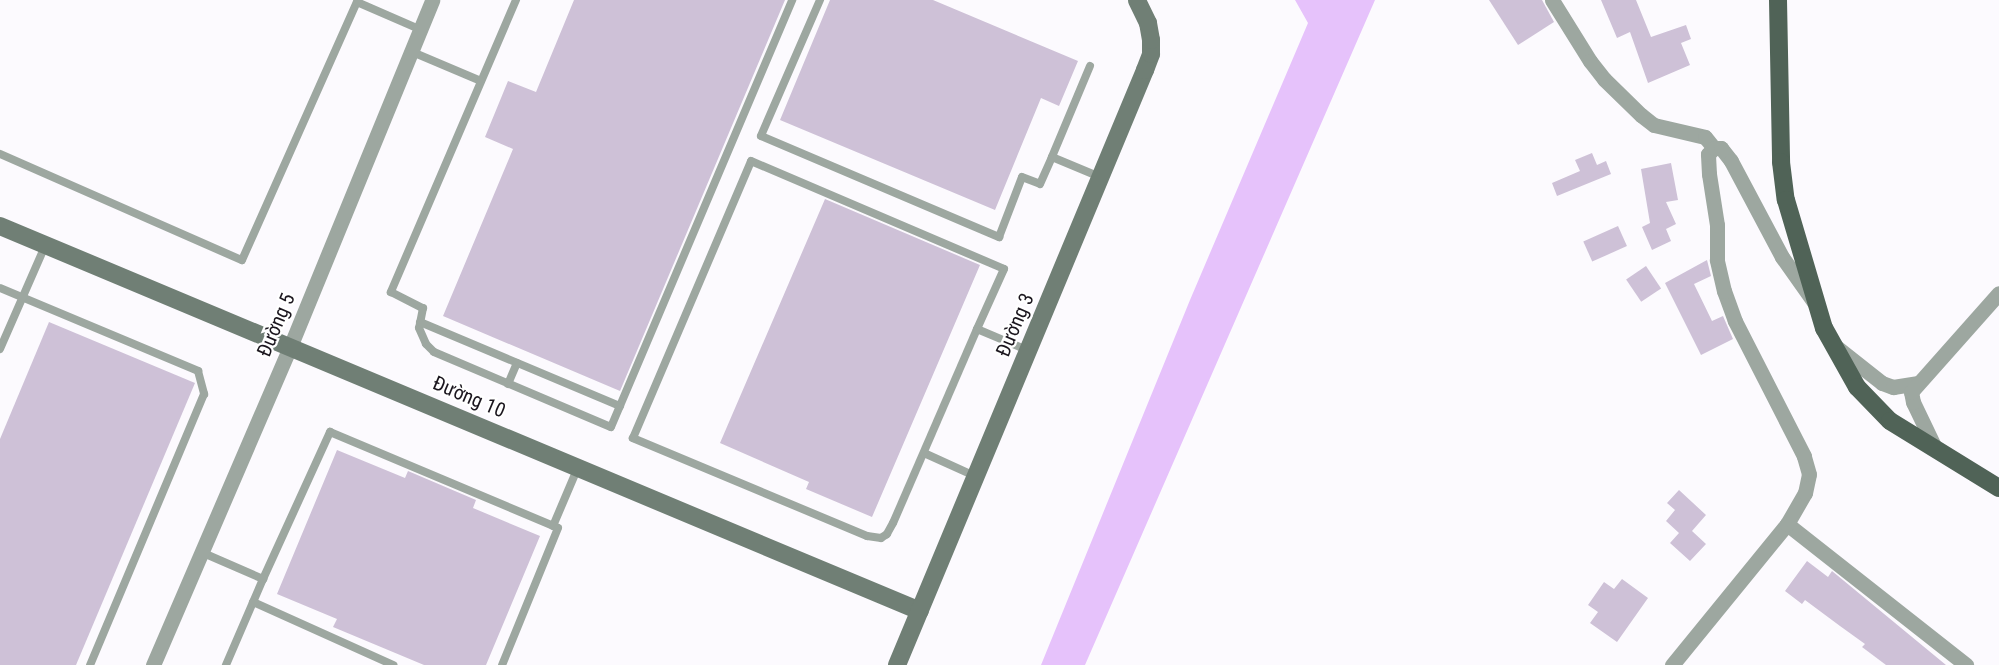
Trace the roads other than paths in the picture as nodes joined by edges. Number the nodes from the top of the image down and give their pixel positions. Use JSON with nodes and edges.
{"nodes":[{"id":1,"x":432,"y":0,"type":"edge"},
{"id":2,"x":516,"y":0,"type":"edge"},
{"id":3,"x":792,"y":0,"type":"edge"},
{"id":4,"x":820,"y":0,"type":"edge"},
{"id":5,"x":1137,"y":0,"type":"edge"},
{"id":6,"x":1552,"y":0,"type":"edge"},
{"id":7,"x":1778,"y":0,"type":"edge"},
{"id":8,"x":419,"y":29,"type":"junction"},
{"id":9,"x":410,"y":51,"type":"junction"},
{"id":10,"x":1090,"y":66,"type":"dead end"},
{"id":11,"x":481,"y":81,"type":"junction"},
{"id":12,"x":1714,"y":147,"type":"junction"},
{"id":13,"x":0,"y":154,"type":"edge"},
{"id":14,"x":1052,"y":157,"type":"junction"},
{"id":15,"x":1101,"y":178,"type":"junction"},
{"id":16,"x":0,"y":226,"type":"edge"},
{"id":17,"x":46,"y":245,"type":"junction"},
{"id":18,"x":0,"y":288,"type":"edge"},
{"id":19,"x":1999,"y":293,"type":"edge"},
{"id":20,"x":23,"y":297,"type":"junction"},
{"id":21,"x":1815,"y":304,"type":"junction"},
{"id":22,"x":420,"y":322,"type":"junction"},
{"id":23,"x":977,"y":329,"type":"junction"},
{"id":24,"x":1833,"y":344,"type":"junction"},
{"id":25,"x":290,"y":346,"type":"junction"},
{"id":26,"x":0,"y":349,"type":"edge"},
{"id":27,"x":1029,"y":351,"type":"junction"},
{"id":28,"x":517,"y":363,"type":"junction"},
{"id":29,"x":1917,"y":383,"type":"junction"},
{"id":30,"x":508,"y":384,"type":"junction"},
{"id":31,"x":620,"y":406,"type":"junction"},
{"id":32,"x":1936,"y":450,"type":"junction"},
{"id":33,"x":924,"y":453,"type":"junction"},
{"id":34,"x":578,"y":467,"type":"junction"},
{"id":35,"x":976,"y":477,"type":"junction"},
{"id":36,"x":1999,"y":488,"type":"edge"},
{"id":37,"x":1787,"y":524,"type":"junction"},
{"id":38,"x":553,"y":526,"type":"junction"},
{"id":39,"x":201,"y":552,"type":"junction"},
{"id":40,"x":263,"y":579,"type":"junction"},
{"id":41,"x":253,"y":603,"type":"junction"},
{"id":42,"x":920,"y":611,"type":"junction"},
{"id":43,"x":90,"y":665,"type":"edge"},
{"id":44,"x":153,"y":665,"type":"edge"},
{"id":45,"x":226,"y":665,"type":"edge"},
{"id":46,"x":393,"y":665,"type":"edge"},
{"id":47,"x":502,"y":665,"type":"edge"},
{"id":48,"x":897,"y":665,"type":"edge"},
{"id":49,"x":1672,"y":665,"type":"edge"},
{"id":50,"x":1966,"y":665,"type":"edge"}],
"edges":[{"from":1,"to":8,"type":"street","name":"Đường 5"},
{"from":2,"to":11,"type":"lane"},
{"from":3,"to":31,"type":"lane"},
{"from":4,"to":14,"type":"lane"},
{"from":5,"to":15,"type":"street","name":"Đường 3"},
{"from":6,"to":12,"type":"street"},
{"from":7,"to":21,"type":"main road"},
{"from":8,"to":9,"type":"street","name":"Đường 5"},
{"from":8,"to":13,"type":"lane"},
{"from":9,"to":11,"type":"lane"},
{"from":9,"to":25,"type":"street","name":"Đường 5"},
{"from":10,"to":14,"type":"lane"},
{"from":11,"to":22,"type":"lane"},
{"from":12,"to":21,"type":"street"},
{"from":12,"to":37,"type":"street"},
{"from":14,"to":15,"type":"lane"},
{"from":15,"to":27,"type":"street","name":"Đường 3"},
{"from":16,"to":17,"type":"street","name":"Đường 10"},
{"from":17,"to":20,"type":"lane"},
{"from":17,"to":25,"type":"street","name":"Đường 10"},
{"from":18,"to":20,"type":"lane"},
{"from":19,"to":29,"type":"street"},
{"from":20,"to":26,"type":"lane"},
{"from":20,"to":43,"type":"lane"},
{"from":21,"to":24,"type":"main road"},
{"from":22,"to":28,"type":"lane"},
{"from":22,"to":30,"type":"lane"},
{"from":23,"to":27,"type":"lane"},
{"from":23,"to":33,"type":"lane"},
{"from":23,"to":33,"type":"lane"},
{"from":24,"to":29,"type":"street"},
{"from":24,"to":32,"type":"main road"},
{"from":25,"to":34,"type":"street","name":"Đường 10"},
{"from":25,"to":39,"type":"street","name":"Đường 5"},
{"from":27,"to":35,"type":"street","name":"Đường 3"},
{"from":28,"to":30,"type":"lane"},
{"from":28,"to":31,"type":"lane"},
{"from":29,"to":32,"type":"street"},
{"from":30,"to":31,"type":"lane"},
{"from":32,"to":36,"type":"main road"},
{"from":33,"to":35,"type":"lane"},
{"from":34,"to":38,"type":"lane"},
{"from":34,"to":42,"type":"street","name":"Đường 10"},
{"from":35,"to":42,"type":"street","name":"Đường 3"},
{"from":37,"to":49,"type":"street"},
{"from":37,"to":50,"type":"street"},
{"from":38,"to":40,"type":"lane"},
{"from":38,"to":47,"type":"lane"},
{"from":39,"to":40,"type":"lane"},
{"from":39,"to":44,"type":"street","name":"Đường 5"},
{"from":40,"to":41,"type":"lane"},
{"from":41,"to":45,"type":"lane"},
{"from":41,"to":46,"type":"lane"},
{"from":42,"to":48,"type":"street","name":"Đường 3"}]}
